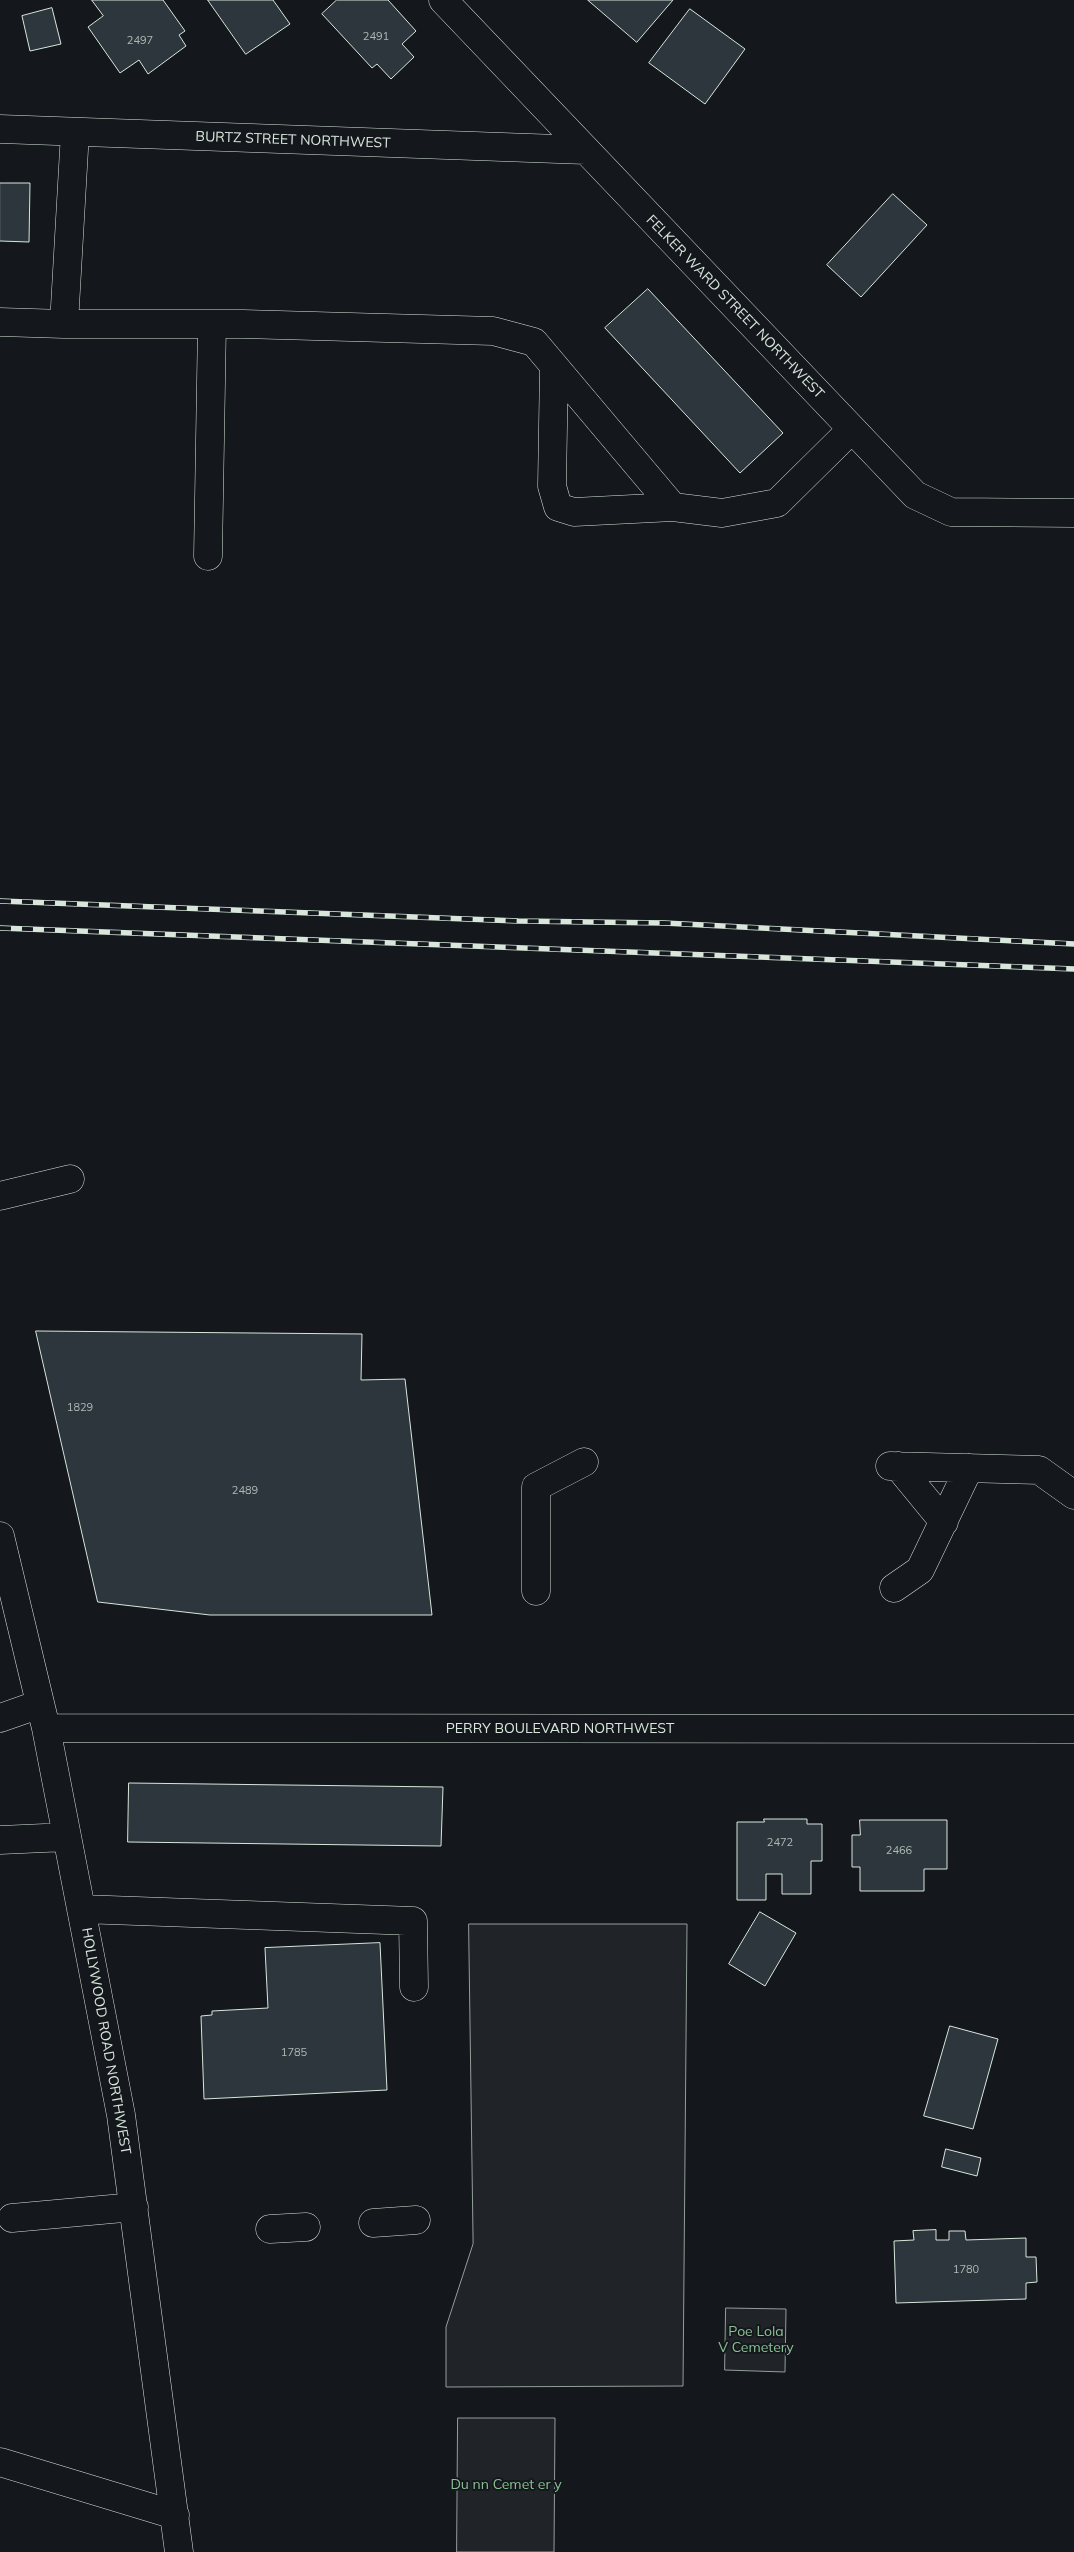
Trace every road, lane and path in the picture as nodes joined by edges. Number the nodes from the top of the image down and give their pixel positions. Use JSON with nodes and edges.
{"nodes":[{"id":1,"x":443,"y":0,"type":"edge"},
{"id":2,"x":0,"y":129,"type":"edge"},
{"id":3,"x":75,"y":132,"type":"junction"},
{"id":4,"x":586,"y":150,"type":"junction"},
{"id":5,"x":0,"y":322,"type":"edge"},
{"id":6,"x":64,"y":324,"type":"junction"},
{"id":7,"x":212,"y":324,"type":"junction"},
{"id":8,"x":554,"y":366,"type":"junction"},
{"id":9,"x":852,"y":429,"type":"junction"},
{"id":10,"x":672,"y":507,"type":"junction"},
{"id":11,"x":1074,"y":513,"type":"edge"},
{"id":12,"x":208,"y":556,"type":"dead end"},
{"id":13,"x":70,"y":1179,"type":"dead end"},
{"id":14,"x":0,"y":1196,"type":"edge"},
{"id":15,"x":584,"y":1462,"type":"dead end"},
{"id":16,"x":969,"y":1468,"type":"junction"},
{"id":17,"x":1074,"y":1495,"type":"edge"},
{"id":18,"x":944,"y":1522,"type":"junction"},
{"id":19,"x":0,"y":1536,"type":"edge"},
{"id":20,"x":894,"y":1588,"type":"dead end"},
{"id":21,"x":536,"y":1591,"type":"dead end"},
{"id":22,"x":43,"y":1716,"type":"junction"},
{"id":23,"x":0,"y":1718,"type":"edge"},
{"id":24,"x":1074,"y":1729,"type":"edge"},
{"id":25,"x":67,"y":1837,"type":"junction"},
{"id":26,"x":0,"y":1840,"type":"edge"},
{"id":27,"x":81,"y":1909,"type":"junction"},
{"id":28,"x":414,"y":1987,"type":"dead end"},
{"id":29,"x":134,"y":2206,"type":"junction"},
{"id":30,"x":12,"y":2218,"type":"dead end"},
{"id":31,"x":416,"y":2220,"type":"dead end"},
{"id":32,"x":373,"y":2223,"type":"dead end"},
{"id":33,"x":306,"y":2227,"type":"dead end"},
{"id":34,"x":270,"y":2229,"type":"dead end"},
{"id":35,"x":0,"y":2462,"type":"edge"},
{"id":36,"x":174,"y":2515,"type":"junction"},
{"id":37,"x":179,"y":2552,"type":"edge"}],
"edges":[{"from":1,"to":4,"type":"street","name":"FELKER WARD STREET NORTHWEST"},
{"from":2,"to":3,"type":"street","name":"BURTZ STREET NORTHWEST"},
{"from":3,"to":4,"type":"street","name":"BURTZ STREET NORTHWEST"},
{"from":3,"to":6,"type":"street"},
{"from":4,"to":9,"type":"street","name":"FELKER WARD STREET NORTHWEST"},
{"from":5,"to":6,"type":"street"},
{"from":6,"to":7,"type":"street"},
{"from":7,"to":8,"type":"street"},
{"from":7,"to":12,"type":"street"},
{"from":8,"to":10,"type":"street"},
{"from":8,"to":10,"type":"street"},
{"from":9,"to":10,"type":"street"},
{"from":9,"to":11,"type":"street","name":"FELKER WARD STREET NORTHWEST"},
{"from":13,"to":14,"type":"street"},
{"from":15,"to":21,"type":"street"},
{"from":16,"to":17,"type":"street"},
{"from":16,"to":18,"type":"street"},
{"from":16,"to":18,"type":"street"},
{"from":18,"to":20,"type":"street"},
{"from":19,"to":22,"type":"street","name":"HOLLYWOOD ROAD NORTHWEST"},
{"from":22,"to":23,"type":"street","name":"PERRY BOULEVARD NORTHWEST"},
{"from":22,"to":24,"type":"street","name":"PERRY BOULEVARD NORTHWEST"},
{"from":22,"to":25,"type":"street","name":"HOLLYWOOD ROAD NORTHWEST"},
{"from":25,"to":26,"type":"street"},
{"from":25,"to":27,"type":"street","name":"HOLLYWOOD ROAD NORTHWEST"},
{"from":27,"to":28,"type":"street"},
{"from":27,"to":29,"type":"street","name":"HOLLYWOOD ROAD NORTHWEST"},
{"from":29,"to":30,"type":"street"},
{"from":29,"to":36,"type":"street","name":"HOLLYWOOD ROAD NORTHWEST"},
{"from":31,"to":32,"type":"street"},
{"from":33,"to":34,"type":"street"},
{"from":35,"to":36,"type":"street"},
{"from":36,"to":37,"type":"street","name":"HOLLYWOOD ROAD NORTHWEST"}]}
